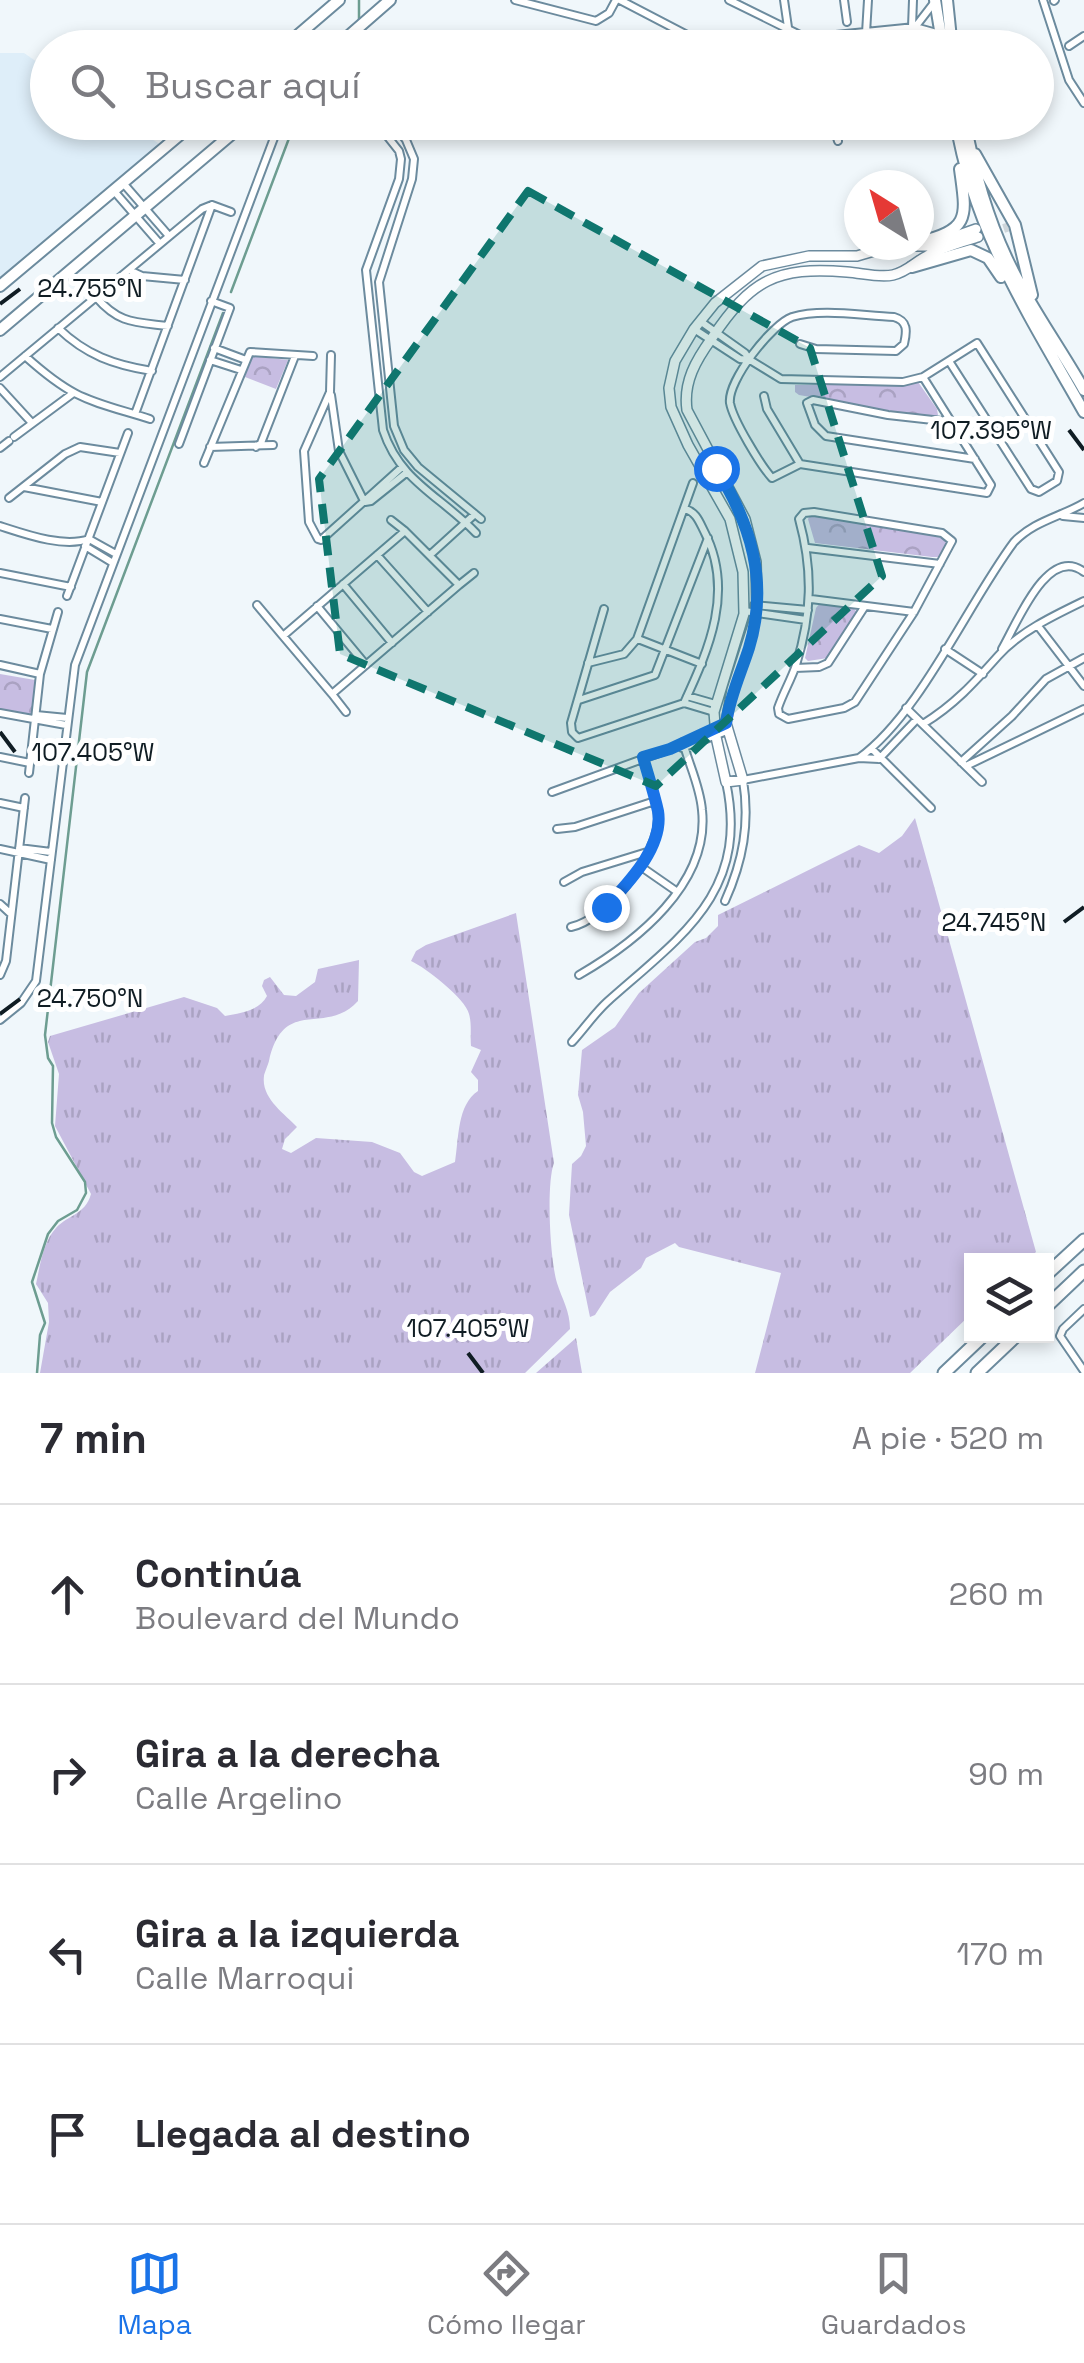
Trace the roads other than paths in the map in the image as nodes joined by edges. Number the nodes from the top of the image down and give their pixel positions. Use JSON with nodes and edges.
{"nodes":[{"id":1,"x":339,"y":0,"type":"edge"},
{"id":2,"x":390,"y":0,"type":"edge"},
{"id":3,"x":515,"y":0,"type":"edge"},
{"id":4,"x":618,"y":0,"type":"edge"},
{"id":5,"x":729,"y":0,"type":"edge"},
{"id":6,"x":784,"y":0,"type":"edge"},
{"id":7,"x":844,"y":0,"type":"edge"},
{"id":8,"x":868,"y":0,"type":"edge"},
{"id":9,"x":914,"y":0,"type":"edge"},
{"id":10,"x":935,"y":0,"type":"edge"},
{"id":11,"x":947,"y":0,"type":"edge"},
{"id":12,"x":1043,"y":0,"type":"edge"},
{"id":13,"x":847,"y":22,"type":"dead end"},
{"id":14,"x":914,"y":27,"type":"junction"},
{"id":15,"x":304,"y":30,"type":"edge"},
{"id":16,"x":357,"y":30,"type":"edge"},
{"id":17,"x":677,"y":30,"type":"edge"},
{"id":18,"x":785,"y":30,"type":"edge"},
{"id":19,"x":789,"y":30,"type":"edge"},
{"id":20,"x":866,"y":30,"type":"edge"},
{"id":21,"x":890,"y":30,"type":"edge"},
{"id":22,"x":925,"y":30,"type":"edge"},
{"id":23,"x":939,"y":30,"type":"edge"},
{"id":24,"x":950,"y":30,"type":"edge"},
{"id":25,"x":1052,"y":30,"type":"edge"},
{"id":26,"x":1054,"y":35,"type":"edge"},
{"id":27,"x":1084,"y":37,"type":"edge"},
{"id":28,"x":1069,"y":46,"type":"dead end"},
{"id":29,"x":1084,"y":103,"type":"edge"},
{"id":30,"x":174,"y":140,"type":"edge"},
{"id":31,"x":225,"y":140,"type":"edge"},
{"id":32,"x":273,"y":140,"type":"edge"},
{"id":33,"x":391,"y":140,"type":"edge"},
{"id":34,"x":406,"y":140,"type":"edge"},
{"id":35,"x":963,"y":140,"type":"edge"},
{"id":36,"x":964,"y":140,"type":"edge"},
{"id":37,"x":964,"y":144,"type":"junction"},
{"id":38,"x":119,"y":187,"type":"junction"},
{"id":39,"x":212,"y":206,"type":"junction"},
{"id":40,"x":141,"y":212,"type":"junction"},
{"id":41,"x":230,"y":212,"type":"dead end"},
{"id":42,"x":385,"y":218,"type":"junction"},
{"id":43,"x":397,"y":222,"type":"junction"},
{"id":44,"x":169,"y":236,"type":"junction"},
{"id":45,"x":934,"y":238,"type":"edge"},
{"id":46,"x":160,"y":244,"type":"junction"},
{"id":47,"x":934,"y":244,"type":"edge"},
{"id":48,"x":934,"y":252,"type":"edge"},
{"id":49,"x":844,"y":258,"type":"edge"},
{"id":50,"x":869,"y":260,"type":"edge"},
{"id":51,"x":911,"y":260,"type":"edge"},
{"id":52,"x":921,"y":260,"type":"edge"},
{"id":53,"x":909,"y":269,"type":"junction"},
{"id":54,"x":129,"y":270,"type":"junction"},
{"id":55,"x":872,"y":274,"type":"junction"},
{"id":56,"x":185,"y":280,"type":"junction"},
{"id":57,"x":0,"y":286,"type":"edge"},
{"id":58,"x":379,"y":289,"type":"junction"},
{"id":59,"x":368,"y":290,"type":"junction"},
{"id":60,"x":1017,"y":295,"type":"junction"},
{"id":61,"x":96,"y":297,"type":"junction"},
{"id":62,"x":211,"y":301,"type":"junction"},
{"id":63,"x":1035,"y":305,"type":"junction"},
{"id":64,"x":697,"y":325,"type":"junction"},
{"id":65,"x":168,"y":326,"type":"junction"},
{"id":66,"x":58,"y":328,"type":"junction"},
{"id":67,"x":0,"y":330,"type":"edge"},
{"id":68,"x":713,"y":336,"type":"junction"},
{"id":69,"x":800,"y":344,"type":"dead end"},
{"id":70,"x":214,"y":348,"type":"junction"},
{"id":71,"x":332,"y":355,"type":"dead end"},
{"id":72,"x":26,"y":356,"type":"junction"},
{"id":73,"x":294,"y":356,"type":"junction"},
{"id":74,"x":314,"y":356,"type":"dead end"},
{"id":75,"x":210,"y":360,"type":"junction"},
{"id":76,"x":246,"y":360,"type":"junction"},
{"id":77,"x":750,"y":360,"type":"junction"},
{"id":78,"x":949,"y":360,"type":"junction"},
{"id":79,"x":241,"y":370,"type":"junction"},
{"id":80,"x":152,"y":371,"type":"junction"},
{"id":81,"x":0,"y":377,"type":"edge"},
{"id":82,"x":923,"y":377,"type":"junction"},
{"id":83,"x":0,"y":388,"type":"edge"},
{"id":84,"x":1084,"y":390,"type":"edge"},
{"id":85,"x":330,"y":392,"type":"junction"},
{"id":86,"x":72,"y":394,"type":"junction"},
{"id":87,"x":685,"y":396,"type":"junction"},
{"id":88,"x":764,"y":396,"type":"dead end"},
{"id":89,"x":670,"y":398,"type":"junction"},
{"id":90,"x":1084,"y":412,"type":"edge"},
{"id":91,"x":135,"y":414,"type":"junction"},
{"id":92,"x":150,"y":419,"type":"dead end"},
{"id":93,"x":952,"y":422,"type":"junction"},
{"id":94,"x":32,"y":423,"type":"junction"},
{"id":95,"x":128,"y":433,"type":"dead end"},
{"id":96,"x":178,"y":444,"type":"dead end"},
{"id":97,"x":274,"y":446,"type":"dead end"},
{"id":98,"x":256,"y":447,"type":"junction"},
{"id":99,"x":0,"y":448,"type":"edge"},
{"id":100,"x":210,"y":448,"type":"junction"},
{"id":101,"x":120,"y":453,"type":"junction"},
{"id":102,"x":976,"y":459,"type":"junction"},
{"id":103,"x":204,"y":463,"type":"dead end"},
{"id":104,"x":800,"y":464,"type":"junction"},
{"id":105,"x":403,"y":470,"type":"junction"},
{"id":106,"x":693,"y":482,"type":"dead end"},
{"id":107,"x":23,"y":487,"type":"junction"},
{"id":108,"x":9,"y":498,"type":"dead end"},
{"id":109,"x":102,"y":502,"type":"junction"},
{"id":110,"x":365,"y":502,"type":"junction"},
{"id":111,"x":1084,"y":503,"type":"edge"},
{"id":112,"x":685,"y":510,"type":"junction"},
{"id":113,"x":1062,"y":516,"type":"junction"},
{"id":114,"x":1084,"y":518,"type":"edge"},
{"id":115,"x":390,"y":520,"type":"dead end"},
{"id":116,"x":466,"y":523,"type":"junction"},
{"id":117,"x":0,"y":526,"type":"edge"},
{"id":118,"x":405,"y":531,"type":"junction"},
{"id":119,"x":476,"y":533,"type":"dead end"},
{"id":120,"x":708,"y":538,"type":"junction"},
{"id":121,"x":85,"y":542,"type":"junction"},
{"id":122,"x":807,"y":548,"type":"junction"},
{"id":123,"x":116,"y":554,"type":"junction"},
{"id":124,"x":431,"y":554,"type":"junction"},
{"id":125,"x":377,"y":555,"type":"junction"},
{"id":126,"x":113,"y":563,"type":"junction"},
{"id":127,"x":940,"y":564,"type":"junction"},
{"id":128,"x":1084,"y":572,"type":"edge"},
{"id":129,"x":0,"y":573,"type":"edge"},
{"id":130,"x":474,"y":573,"type":"dead end"},
{"id":131,"x":343,"y":584,"type":"junction"},
{"id":132,"x":460,"y":585,"type":"junction"},
{"id":133,"x":70,"y":587,"type":"junction"},
{"id":134,"x":67,"y":596,"type":"dead end"},
{"id":135,"x":811,"y":599,"type":"junction"},
{"id":136,"x":1084,"y":602,"type":"edge"},
{"id":137,"x":257,"y":605,"type":"dead end"},
{"id":138,"x":317,"y":606,"type":"junction"},
{"id":139,"x":865,"y":606,"type":"junction"},
{"id":140,"x":744,"y":607,"type":"junction"},
{"id":141,"x":604,"y":609,"type":"dead end"},
{"id":142,"x":758,"y":609,"type":"junction"},
{"id":143,"x":808,"y":610,"type":"junction"},
{"id":144,"x":58,"y":612,"type":"dead end"},
{"id":145,"x":428,"y":612,"type":"junction"},
{"id":146,"x":914,"y":612,"type":"junction"},
{"id":147,"x":0,"y":619,"type":"edge"},
{"id":148,"x":806,"y":620,"type":"junction"},
{"id":149,"x":1038,"y":626,"type":"junction"},
{"id":150,"x":52,"y":630,"type":"junction"},
{"id":151,"x":283,"y":636,"type":"junction"},
{"id":152,"x":638,"y":639,"type":"junction"},
{"id":153,"x":392,"y":642,"type":"junction"},
{"id":154,"x":945,"y":649,"type":"junction"},
{"id":155,"x":666,"y":650,"type":"junction"},
{"id":156,"x":999,"y":654,"type":"junction"},
{"id":157,"x":1084,"y":658,"type":"edge"},
{"id":158,"x":588,"y":663,"type":"junction"},
{"id":159,"x":0,"y":664,"type":"edge"},
{"id":160,"x":366,"y":664,"type":"junction"},
{"id":161,"x":702,"y":664,"type":"junction"},
{"id":162,"x":1068,"y":665,"type":"junction"},
{"id":163,"x":795,"y":668,"type":"junction"},
{"id":164,"x":40,"y":674,"type":"junction"},
{"id":165,"x":983,"y":674,"type":"junction"},
{"id":166,"x":1084,"y":686,"type":"edge"},
{"id":167,"x":332,"y":694,"type":"junction"},
{"id":168,"x":686,"y":699,"type":"junction"},
{"id":169,"x":579,"y":700,"type":"junction"},
{"id":170,"x":715,"y":708,"type":"junction"},
{"id":171,"x":906,"y":708,"type":"junction"},
{"id":172,"x":1084,"y":709,"type":"edge"},
{"id":173,"x":346,"y":712,"type":"dead end"},
{"id":174,"x":0,"y":713,"type":"edge"},
{"id":175,"x":34,"y":718,"type":"junction"},
{"id":176,"x":67,"y":722,"type":"junction"},
{"id":177,"x":920,"y":722,"type":"junction"},
{"id":178,"x":726,"y":727,"type":"junction"},
{"id":179,"x":715,"y":733,"type":"junction"},
{"id":180,"x":684,"y":745,"type":"junction"},
{"id":181,"x":872,"y":749,"type":"junction"},
{"id":182,"x":0,"y":757,"type":"edge"},
{"id":183,"x":643,"y":757,"type":"junction"},
{"id":184,"x":858,"y":758,"type":"junction"},
{"id":185,"x":879,"y":759,"type":"junction"},
{"id":186,"x":30,"y":763,"type":"junction"},
{"id":187,"x":963,"y":764,"type":"junction"},
{"id":188,"x":29,"y":773,"type":"dead end"},
{"id":189,"x":743,"y":780,"type":"junction"},
{"id":190,"x":726,"y":782,"type":"junction"},
{"id":191,"x":982,"y":782,"type":"dead end"},
{"id":192,"x":552,"y":792,"type":"dead end"},
{"id":193,"x":25,"y":798,"type":"dead end"},
{"id":194,"x":655,"y":801,"type":"junction"},
{"id":195,"x":0,"y":803,"type":"edge"},
{"id":196,"x":24,"y":808,"type":"junction"},
{"id":197,"x":931,"y":808,"type":"dead end"},
{"id":198,"x":557,"y":829,"type":"dead end"},
{"id":199,"x":0,"y":849,"type":"edge"},
{"id":200,"x":17,"y":852,"type":"junction"},
{"id":201,"x":648,"y":852,"type":"junction"},
{"id":202,"x":51,"y":856,"type":"junction"},
{"id":203,"x":640,"y":866,"type":"junction"},
{"id":204,"x":564,"y":882,"type":"dead end"},
{"id":205,"x":676,"y":892,"type":"junction"},
{"id":206,"x":725,"y":901,"type":"dead end"},
{"id":207,"x":0,"y":904,"type":"edge"},
{"id":208,"x":12,"y":915,"type":"junction"},
{"id":209,"x":571,"y":927,"type":"dead end"},
{"id":210,"x":1,"y":973,"type":"edge"},
{"id":211,"x":578,"y":975,"type":"dead end"},
{"id":212,"x":0,"y":1020,"type":"edge"},
{"id":213,"x":572,"y":1042,"type":"dead end"},
{"id":214,"x":1084,"y":1240,"type":"edge"},
{"id":215,"x":1054,"y":1268,"type":"edge"},
{"id":216,"x":1084,"y":1271,"type":"edge"},
{"id":217,"x":1054,"y":1299,"type":"edge"},
{"id":218,"x":1084,"y":1309,"type":"edge"},
{"id":219,"x":976,"y":1343,"type":"edge"},
{"id":220,"x":1008,"y":1343,"type":"edge"},
{"id":221,"x":1084,"y":1371,"type":"edge"},
{"id":222,"x":944,"y":1373,"type":"edge"},
{"id":223,"x":976,"y":1373,"type":"edge"}],
"edges":[{"from":1,"to":15,"type":"main road"},
{"from":2,"to":16,"type":"main road"},
{"from":3,"to":4,"type":"street"},
{"from":4,"to":17,"type":"street"},
{"from":5,"to":18,"type":"street"},
{"from":6,"to":19,"type":"street"},
{"from":7,"to":13,"type":"street"},
{"from":8,"to":20,"type":"street"},
{"from":9,"to":14,"type":"street"},
{"from":10,"to":14,"type":"street"},
{"from":10,"to":23,"type":"main road"},
{"from":11,"to":24,"type":"main road"},
{"from":12,"to":25,"type":"street"},
{"from":14,"to":21,"type":"street"},
{"from":14,"to":22,"type":"street"},
{"from":26,"to":29,"type":"street"},
{"from":27,"to":28,"type":"street"},
{"from":30,"to":38,"type":"main road"},
{"from":31,"to":40,"type":"main road"},
{"from":32,"to":62,"type":"street"},
{"from":33,"to":42,"type":"street"},
{"from":34,"to":43,"type":"street"},
{"from":35,"to":37,"type":"main road"},
{"from":36,"to":37,"type":"main road"},
{"from":37,"to":45,"type":"main road"},
{"from":37,"to":60,"type":"main road"},
{"from":37,"to":63,"type":"main road"},
{"from":37,"to":63,"type":"main road"},
{"from":38,"to":40,"type":"street"},
{"from":38,"to":57,"type":"main road"},
{"from":39,"to":41,"type":"street"},
{"from":39,"to":44,"type":"street"},
{"from":39,"to":56,"type":"street"},
{"from":40,"to":44,"type":"street"},
{"from":40,"to":46,"type":"street"},
{"from":40,"to":67,"type":"main road"},
{"from":42,"to":43,"type":"street"},
{"from":42,"to":59,"type":"street"},
{"from":43,"to":58,"type":"street"},
{"from":44,"to":46,"type":"street"},
{"from":46,"to":54,"type":"street"},
{"from":47,"to":48,"type":"street"},
{"from":49,"to":64,"type":"street"},
{"from":50,"to":55,"type":"street"},
{"from":51,"to":53,"type":"street"},
{"from":52,"to":53,"type":"street"},
{"from":53,"to":55,"type":"street"},
{"from":53,"to":60,"type":"main road"},
{"from":54,"to":56,"type":"street"},
{"from":54,"to":61,"type":"street"},
{"from":55,"to":68,"type":"street"},
{"from":56,"to":65,"type":"street"},
{"from":58,"to":59,"type":"street"},
{"from":58,"to":116,"type":"street"},
{"from":59,"to":105,"type":"street"},
{"from":60,"to":90,"type":"main road"},
{"from":61,"to":65,"type":"street"},
{"from":61,"to":66,"type":"street"},
{"from":62,"to":70,"type":"street"},
{"from":62,"to":123,"type":"street"},
{"from":63,"to":84,"type":"main road"},
{"from":64,"to":68,"type":"street"},
{"from":64,"to":89,"type":"street"},
{"from":65,"to":80,"type":"street"},
{"from":66,"to":72,"type":"street"},
{"from":66,"to":80,"type":"street"},
{"from":68,"to":77,"type":"street"},
{"from":68,"to":87,"type":"street"},
{"from":69,"to":77,"type":"street"},
{"from":70,"to":75,"type":"street"},
{"from":70,"to":76,"type":"street"},
{"from":71,"to":85,"type":"street"},
{"from":72,"to":81,"type":"street"},
{"from":72,"to":86,"type":"street"},
{"from":73,"to":74,"type":"street"},
{"from":73,"to":76,"type":"street"},
{"from":73,"to":98,"type":"street"},
{"from":75,"to":79,"type":"street"},
{"from":75,"to":96,"type":"street"},
{"from":76,"to":79,"type":"street"},
{"from":77,"to":82,"type":"street"},
{"from":77,"to":104,"type":"street"},
{"from":78,"to":78,"type":"street"},
{"from":78,"to":82,"type":"street"},
{"from":79,"to":100,"type":"street"},
{"from":80,"to":91,"type":"street"},
{"from":82,"to":93,"type":"street"},
{"from":83,"to":94,"type":"street"},
{"from":85,"to":110,"type":"street"},
{"from":85,"to":110,"type":"street"},
{"from":86,"to":91,"type":"street"},
{"from":86,"to":94,"type":"street"},
{"from":87,"to":89,"type":"street"},
{"from":87,"to":142,"type":"street"},
{"from":88,"to":104,"type":"street"},
{"from":89,"to":140,"type":"street"},
{"from":91,"to":92,"type":"street"},
{"from":93,"to":102,"type":"street"},
{"from":93,"to":102,"type":"street"},
{"from":94,"to":99,"type":"street"},
{"from":95,"to":101,"type":"street"},
{"from":97,"to":98,"type":"street"},
{"from":98,"to":100,"type":"street"},
{"from":100,"to":103,"type":"street"},
{"from":101,"to":107,"type":"street"},
{"from":101,"to":109,"type":"street"},
{"from":102,"to":104,"type":"street"},
{"from":105,"to":110,"type":"street"},
{"from":105,"to":116,"type":"street"},
{"from":106,"to":112,"type":"street"},
{"from":107,"to":108,"type":"street"},
{"from":107,"to":109,"type":"street"},
{"from":109,"to":121,"type":"street"},
{"from":111,"to":113,"type":"street"},
{"from":112,"to":120,"type":"street"},
{"from":112,"to":152,"type":"street"},
{"from":113,"to":114,"type":"street"},
{"from":113,"to":154,"type":"street"},
{"from":115,"to":118,"type":"street"},
{"from":116,"to":119,"type":"street"},
{"from":116,"to":124,"type":"street"},
{"from":117,"to":121,"type":"street"},
{"from":118,"to":124,"type":"street"},
{"from":118,"to":125,"type":"street"},
{"from":120,"to":155,"type":"street"},
{"from":120,"to":161,"type":"street"},
{"from":121,"to":123,"type":"street"},
{"from":121,"to":126,"type":"street"},
{"from":121,"to":133,"type":"street"},
{"from":122,"to":127,"type":"street"},
{"from":122,"to":127,"type":"street"},
{"from":122,"to":135,"type":"street"},
{"from":123,"to":126,"type":"street"},
{"from":124,"to":132,"type":"street"},
{"from":125,"to":131,"type":"street"},
{"from":125,"to":145,"type":"street"},
{"from":126,"to":176,"type":"street"},
{"from":127,"to":146,"type":"street"},
{"from":128,"to":156,"type":"street"},
{"from":129,"to":133,"type":"street"},
{"from":130,"to":132,"type":"street"},
{"from":131,"to":138,"type":"street"},
{"from":131,"to":153,"type":"street"},
{"from":132,"to":145,"type":"street"},
{"from":133,"to":134,"type":"street"},
{"from":135,"to":139,"type":"street"},
{"from":135,"to":143,"type":"street"},
{"from":136,"to":149,"type":"street"},
{"from":137,"to":151,"type":"street"},
{"from":138,"to":151,"type":"street"},
{"from":138,"to":160,"type":"street"},
{"from":139,"to":146,"type":"street"},
{"from":139,"to":163,"type":"street"},
{"from":140,"to":142,"type":"street"},
{"from":140,"to":170,"type":"street"},
{"from":141,"to":158,"type":"street"},
{"from":142,"to":143,"type":"street"},
{"from":142,"to":148,"type":"street"},
{"from":142,"to":178,"type":"street"},
{"from":143,"to":148,"type":"street"},
{"from":144,"to":150,"type":"street"},
{"from":145,"to":153,"type":"street"},
{"from":146,"to":163,"type":"street"},
{"from":147,"to":150,"type":"street"},
{"from":148,"to":163,"type":"street"},
{"from":149,"to":156,"type":"street"},
{"from":149,"to":162,"type":"street"},
{"from":150,"to":164,"type":"street"},
{"from":151,"to":167,"type":"street"},
{"from":152,"to":155,"type":"street"},
{"from":152,"to":158,"type":"street"},
{"from":153,"to":160,"type":"street"},
{"from":154,"to":165,"type":"street"},
{"from":154,"to":171,"type":"street"},
{"from":155,"to":161,"type":"street"},
{"from":155,"to":169,"type":"street"},
{"from":156,"to":165,"type":"street"},
{"from":157,"to":162,"type":"street"},
{"from":158,"to":169,"type":"street"},
{"from":159,"to":164,"type":"street"},
{"from":160,"to":167,"type":"street"},
{"from":161,"to":168,"type":"street"},
{"from":162,"to":166,"type":"street"},
{"from":162,"to":187,"type":"street"},
{"from":164,"to":175,"type":"street"},
{"from":165,"to":177,"type":"street"},
{"from":167,"to":173,"type":"street"},
{"from":168,"to":169,"type":"street"},
{"from":168,"to":170,"type":"street"},
{"from":170,"to":179,"type":"street"},
{"from":171,"to":177,"type":"street"},
{"from":171,"to":181,"type":"street"},
{"from":172,"to":187,"type":"street"},
{"from":174,"to":175,"type":"street"},
{"from":175,"to":176,"type":"street"},
{"from":175,"to":186,"type":"street"},
{"from":176,"to":202,"type":"street"},
{"from":177,"to":185,"type":"street"},
{"from":177,"to":187,"type":"street"},
{"from":178,"to":179,"type":"street"},
{"from":178,"to":189,"type":"street"},
{"from":179,"to":180,"type":"street"},
{"from":179,"to":190,"type":"street"},
{"from":180,"to":183,"type":"street"},
{"from":180,"to":205,"type":"street"},
{"from":181,"to":184,"type":"street"},
{"from":181,"to":185,"type":"street"},
{"from":182,"to":186,"type":"street"},
{"from":183,"to":192,"type":"street"},
{"from":183,"to":194,"type":"street"},
{"from":184,"to":185,"type":"street"},
{"from":184,"to":189,"type":"street"},
{"from":185,"to":197,"type":"street"},
{"from":186,"to":188,"type":"street"},
{"from":187,"to":191,"type":"street"},
{"from":189,"to":190,"type":"street"},
{"from":189,"to":206,"type":"street"},
{"from":190,"to":213,"type":"street"},
{"from":193,"to":196,"type":"street"},
{"from":194,"to":198,"type":"street"},
{"from":194,"to":201,"type":"street"},
{"from":195,"to":196,"type":"street"},
{"from":196,"to":200,"type":"street"},
{"from":199,"to":200,"type":"street"},
{"from":200,"to":202,"type":"street"},
{"from":200,"to":208,"type":"street"},
{"from":201,"to":203,"type":"street"},
{"from":201,"to":204,"type":"street"},
{"from":202,"to":212,"type":"street"},
{"from":203,"to":205,"type":"street"},
{"from":203,"to":209,"type":"street"},
{"from":205,"to":211,"type":"street"},
{"from":207,"to":208,"type":"street"},
{"from":208,"to":210,"type":"street"},
{"from":214,"to":215,"type":"highway"},
{"from":216,"to":217,"type":"highway"},
{"from":218,"to":221,"type":"street"},
{"from":219,"to":222,"type":"highway"},
{"from":220,"to":223,"type":"highway"}]}
